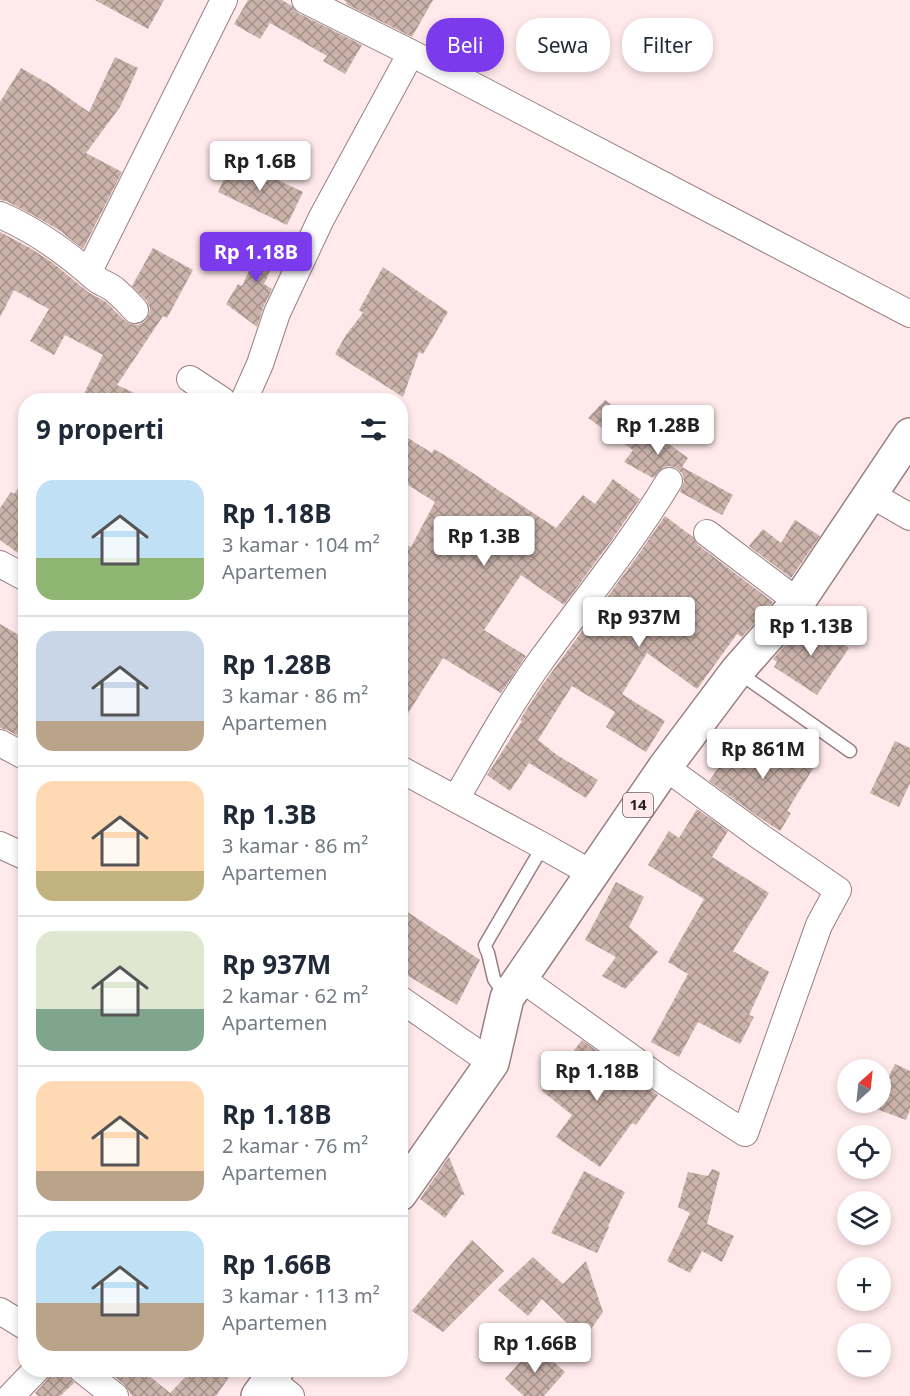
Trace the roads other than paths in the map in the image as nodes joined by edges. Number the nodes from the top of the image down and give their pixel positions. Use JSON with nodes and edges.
{"nodes":[{"id":1,"x":224,"y":0,"type":"edge"},
{"id":2,"x":305,"y":0,"type":"edge"},
{"id":3,"x":411,"y":53,"type":"junction"},
{"id":4,"x":0,"y":215,"type":"edge"},
{"id":5,"x":89,"y":271,"type":"junction"},
{"id":6,"x":135,"y":310,"type":"dead end"},
{"id":7,"x":910,"y":314,"type":"edge"},
{"id":8,"x":190,"y":379,"type":"dead end"},
{"id":9,"x":211,"y":393,"type":"edge"},
{"id":10,"x":247,"y":393,"type":"edge"},
{"id":11,"x":910,"y":435,"type":"edge"},
{"id":12,"x":669,"y":481,"type":"dead end"},
{"id":13,"x":870,"y":494,"type":"junction"},
{"id":14,"x":910,"y":517,"type":"edge"},
{"id":15,"x":707,"y":533,"type":"dead end"},
{"id":16,"x":1,"y":567,"type":"edge"},
{"id":17,"x":18,"y":574,"type":"edge"},
{"id":18,"x":798,"y":602,"type":"junction"},
{"id":19,"x":737,"y":671,"type":"junction"},
{"id":20,"x":0,"y":743,"type":"edge"},
{"id":21,"x":850,"y":751,"type":"dead end"},
{"id":22,"x":18,"y":753,"type":"edge"},
{"id":23,"x":665,"y":767,"type":"junction"},
{"id":24,"x":408,"y":773,"type":"edge"},
{"id":25,"x":456,"y":799,"type":"junction"},
{"id":26,"x":0,"y":845,"type":"edge"},
{"id":27,"x":543,"y":846,"type":"junction"},
{"id":28,"x":18,"y":853,"type":"edge"},
{"id":29,"x":591,"y":873,"type":"junction"},
{"id":30,"x":514,"y":989,"type":"junction"},
{"id":31,"x":408,"y":1005,"type":"edge"},
{"id":32,"x":492,"y":1063,"type":"junction"},
{"id":33,"x":408,"y":1183,"type":"edge"},
{"id":34,"x":0,"y":1311,"type":"edge"},
{"id":35,"x":18,"y":1322,"type":"edge"},
{"id":36,"x":30,"y":1377,"type":"edge"},
{"id":37,"x":91,"y":1377,"type":"edge"},
{"id":38,"x":12,"y":1396,"type":"edge"},
{"id":39,"x":115,"y":1396,"type":"edge"}],
"edges":[{"from":1,"to":5,"type":"street"},
{"from":2,"to":3,"type":"street"},
{"from":3,"to":7,"type":"street"},
{"from":3,"to":10,"type":"street"},
{"from":4,"to":5,"type":"street"},
{"from":5,"to":6,"type":"street"},
{"from":8,"to":9,"type":"street"},
{"from":11,"to":13,"type":"highway","number":"14"},
{"from":12,"to":25,"type":"street"},
{"from":13,"to":14,"type":"street"},
{"from":13,"to":18,"type":"highway","number":"14"},
{"from":15,"to":18,"type":"street"},
{"from":16,"to":17,"type":"street"},
{"from":18,"to":19,"type":"highway","number":"14"},
{"from":19,"to":21,"type":"lane"},
{"from":19,"to":23,"type":"highway","number":"14"},
{"from":20,"to":22,"type":"street"},
{"from":23,"to":29,"type":"highway","number":"14"},
{"from":23,"to":30,"type":"street"},
{"from":24,"to":25,"type":"street"},
{"from":25,"to":27,"type":"street"},
{"from":26,"to":28,"type":"street"},
{"from":27,"to":29,"type":"street"},
{"from":27,"to":30,"type":"lane"},
{"from":29,"to":30,"type":"highway","number":"14"},
{"from":30,"to":32,"type":"highway","number":"14"},
{"from":31,"to":32,"type":"street"},
{"from":32,"to":33,"type":"highway","number":"14"},
{"from":34,"to":35,"type":"street"},
{"from":36,"to":38,"type":"street"},
{"from":37,"to":39,"type":"street"}]}
